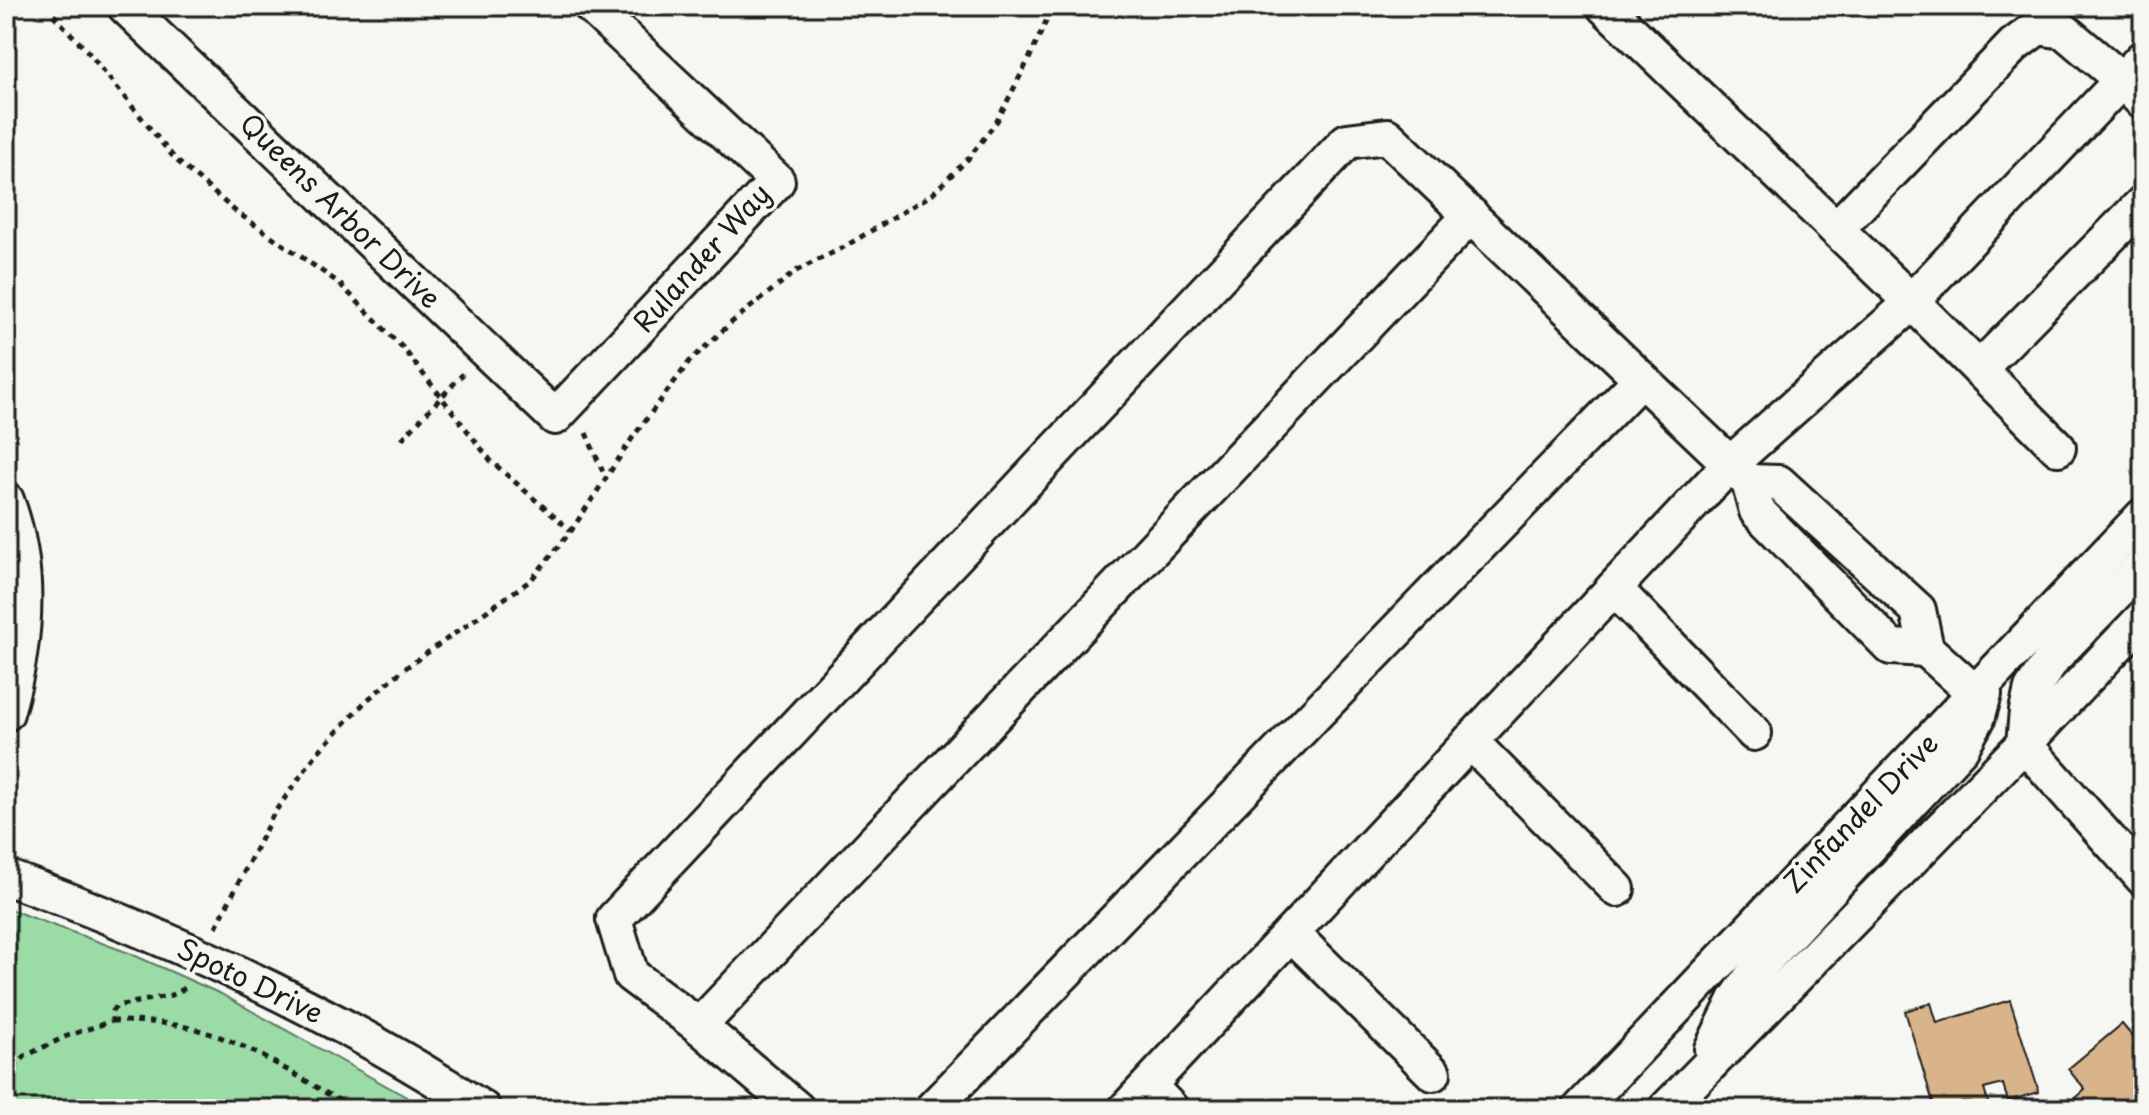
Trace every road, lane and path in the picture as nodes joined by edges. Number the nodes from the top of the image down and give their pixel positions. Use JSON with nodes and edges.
{"nodes":[{"id":1,"x":45,"y":6,"type":"edge"},
{"id":2,"x":125,"y":6,"type":"edge"},
{"id":3,"x":591,"y":6,"type":"edge"},
{"id":4,"x":1053,"y":6,"type":"edge"},
{"id":5,"x":1613,"y":9,"type":"edge"},
{"id":6,"x":2136,"y":80,"type":"edge"},
{"id":7,"x":2143,"y":203,"type":"edge"},
{"id":8,"x":1471,"y":215,"type":"junction"},
{"id":9,"x":1836,"y":229,"type":"junction"},
{"id":10,"x":1911,"y":301,"type":"junction"},
{"id":11,"x":485,"y":350,"type":"junction"},
{"id":12,"x":1979,"y":369,"type":"junction"},
{"id":13,"x":1641,"y":379,"type":"junction"},
{"id":14,"x":440,"y":399,"type":"junction"},
{"id":15,"x":555,"y":417,"type":"joint"},
{"id":16,"x":402,"y":439,"type":"dead end"},
{"id":17,"x":2058,"y":448,"type":"dead end"},
{"id":18,"x":1739,"y":473,"type":"junction"},
{"id":19,"x":6,"y":500,"type":"edge"},
{"id":20,"x":2143,"y":516,"type":"edge"},
{"id":21,"x":571,"y":531,"type":"junction"},
{"id":22,"x":2143,"y":565,"type":"edge"},
{"id":23,"x":1614,"y":588,"type":"junction"},
{"id":24,"x":2143,"y":618,"type":"edge"},
{"id":25,"x":1980,"y":688,"type":"junction"},
{"id":26,"x":6,"y":713,"type":"edge"},
{"id":27,"x":1754,"y":733,"type":"dead end"},
{"id":28,"x":1470,"y":741,"type":"junction"},
{"id":29,"x":2024,"y":744,"type":"junction"},
{"id":30,"x":6,"y":877,"type":"edge"},
{"id":31,"x":2143,"y":878,"type":"edge"},
{"id":32,"x":1617,"y":889,"type":"dead end"},
{"id":33,"x":1291,"y":933,"type":"junction"},
{"id":34,"x":203,"y":956,"type":"junction"},
{"id":35,"x":112,"y":1021,"type":"junction"},
{"id":36,"x":699,"y":1026,"type":"junction"},
{"id":37,"x":1433,"y":1073,"type":"dead end"},
{"id":38,"x":6,"y":1077,"type":"edge"},
{"id":39,"x":1697,"y":1077,"type":"junction"},
{"id":40,"x":1149,"y":1101,"type":"edge"},
{"id":41,"x":785,"y":1106,"type":"edge"},
{"id":42,"x":354,"y":1109,"type":"edge"},
{"id":43,"x":483,"y":1109,"type":"edge"},
{"id":44,"x":932,"y":1109,"type":"edge"},
{"id":45,"x":1580,"y":1109,"type":"edge"},
{"id":46,"x":1666,"y":1109,"type":"edge"}],
"edges":[{"from":1,"to":14,"type":"path"},
{"from":2,"to":11,"type":"street","name":"Queens Arbor Drive"},
{"from":3,"to":15,"type":"street","name":"Rulander Way"},
{"from":4,"to":21,"type":"path"},
{"from":5,"to":9,"type":"street"},
{"from":6,"to":9,"type":"street"},
{"from":6,"to":10,"type":"street"},
{"from":7,"to":12,"type":"street"},
{"from":8,"to":13,"type":"street"},
{"from":8,"to":36,"type":"street"},
{"from":8,"to":36,"type":"street"},
{"from":9,"to":10,"type":"street"},
{"from":10,"to":12,"type":"street"},
{"from":10,"to":18,"type":"street"},
{"from":11,"to":14,"type":"path"},
{"from":11,"to":15,"type":"street","name":"Queens Arbor Drive"},
{"from":12,"to":17,"type":"street"},
{"from":13,"to":18,"type":"street"},
{"from":13,"to":44,"type":"street"},
{"from":14,"to":16,"type":"path"},
{"from":14,"to":21,"type":"path"},
{"from":18,"to":23,"type":"street"},
{"from":18,"to":25,"type":"street"},
{"from":19,"to":26,"type":"street"},
{"from":20,"to":25,"type":"street","name":"Zinfandel Drive"},
{"from":21,"to":34,"type":"path"},
{"from":22,"to":29,"type":"street"},
{"from":23,"to":27,"type":"street"},
{"from":23,"to":28,"type":"street"},
{"from":24,"to":29,"type":"street"},
{"from":25,"to":39,"type":"street"},
{"from":25,"to":45,"type":"street","name":"Zinfandel Drive"},
{"from":28,"to":32,"type":"street"},
{"from":28,"to":33,"type":"street"},
{"from":29,"to":31,"type":"street"},
{"from":29,"to":39,"type":"street"},
{"from":30,"to":34,"type":"street","name":"Spoto Drive"},
{"from":33,"to":37,"type":"street"},
{"from":33,"to":40,"type":"street"},
{"from":34,"to":35,"type":"path"},
{"from":34,"to":43,"type":"street","name":"Spoto Drive"},
{"from":35,"to":38,"type":"path"},
{"from":35,"to":42,"type":"path"},
{"from":36,"to":41,"type":"street"},
{"from":39,"to":46,"type":"street"}]}
